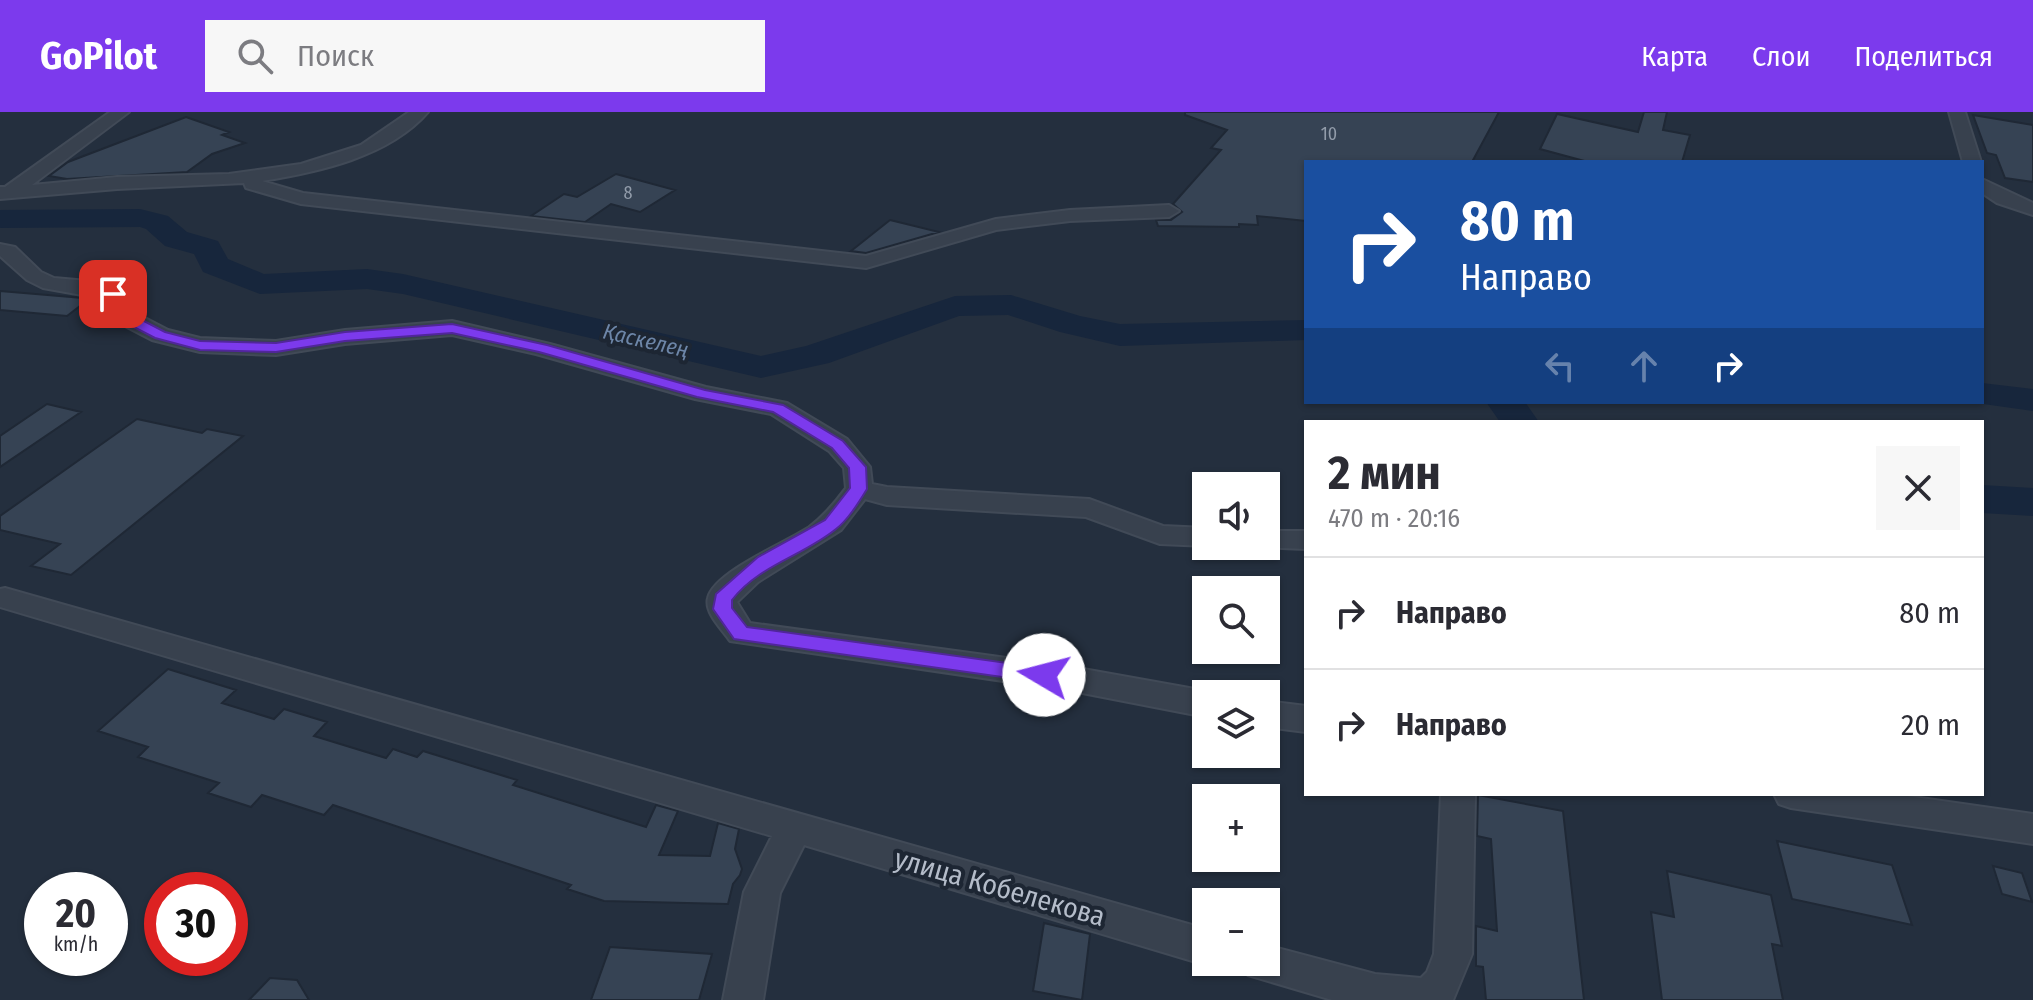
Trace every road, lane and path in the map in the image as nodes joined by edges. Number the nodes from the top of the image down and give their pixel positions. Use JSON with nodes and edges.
{"nodes":[{"id":1,"x":121,"y":112,"type":"edge"},
{"id":2,"x":420,"y":112,"type":"edge"},
{"id":3,"x":1957,"y":112,"type":"edge"},
{"id":4,"x":1971,"y":160,"type":"edge"},
{"id":5,"x":253,"y":184,"type":"dead end"},
{"id":6,"x":1984,"y":186,"type":"edge"},
{"id":7,"x":5,"y":193,"type":"edge"},
{"id":8,"x":2033,"y":209,"type":"edge"},
{"id":9,"x":1169,"y":211,"type":"dead end"},
{"id":10,"x":0,"y":250,"type":"edge"},
{"id":11,"x":859,"y":489,"type":"junction"},
{"id":12,"x":1192,"y":536,"type":"edge"},
{"id":13,"x":1280,"y":540,"type":"edge"},
{"id":14,"x":1304,"y":540,"type":"edge"},
{"id":15,"x":5,"y":598,"type":"dead end"},
{"id":16,"x":1192,"y":701,"type":"edge"},
{"id":17,"x":1280,"y":716,"type":"edge"},
{"id":18,"x":1304,"y":719,"type":"edge"},
{"id":19,"x":1458,"y":796,"type":"edge"},
{"id":20,"x":1805,"y":796,"type":"edge"},
{"id":21,"x":795,"y":827,"type":"junction"},
{"id":22,"x":2033,"y":829,"type":"edge"},
{"id":23,"x":1192,"y":943,"type":"edge"},
{"id":24,"x":1280,"y":967,"type":"edge"},
{"id":25,"x":743,"y":1000,"type":"edge"}],
"edges":[{"from":1,"to":7,"type":"street"},
{"from":2,"to":7,"type":"street"},
{"from":3,"to":4,"type":"street"},
{"from":5,"to":9,"type":"street"},
{"from":6,"to":8,"type":"street"},
{"from":10,"to":11,"type":"street"},
{"from":11,"to":12,"type":"street"},
{"from":11,"to":16,"type":"street"},
{"from":13,"to":14,"type":"street"},
{"from":15,"to":21,"type":"street","name":"улица Кобелекова"},
{"from":17,"to":18,"type":"street"},
{"from":19,"to":24,"type":"street"},
{"from":20,"to":22,"type":"street"},
{"from":21,"to":23,"type":"street","name":"улица Кобелекова"},
{"from":21,"to":25,"type":"street"}]}
